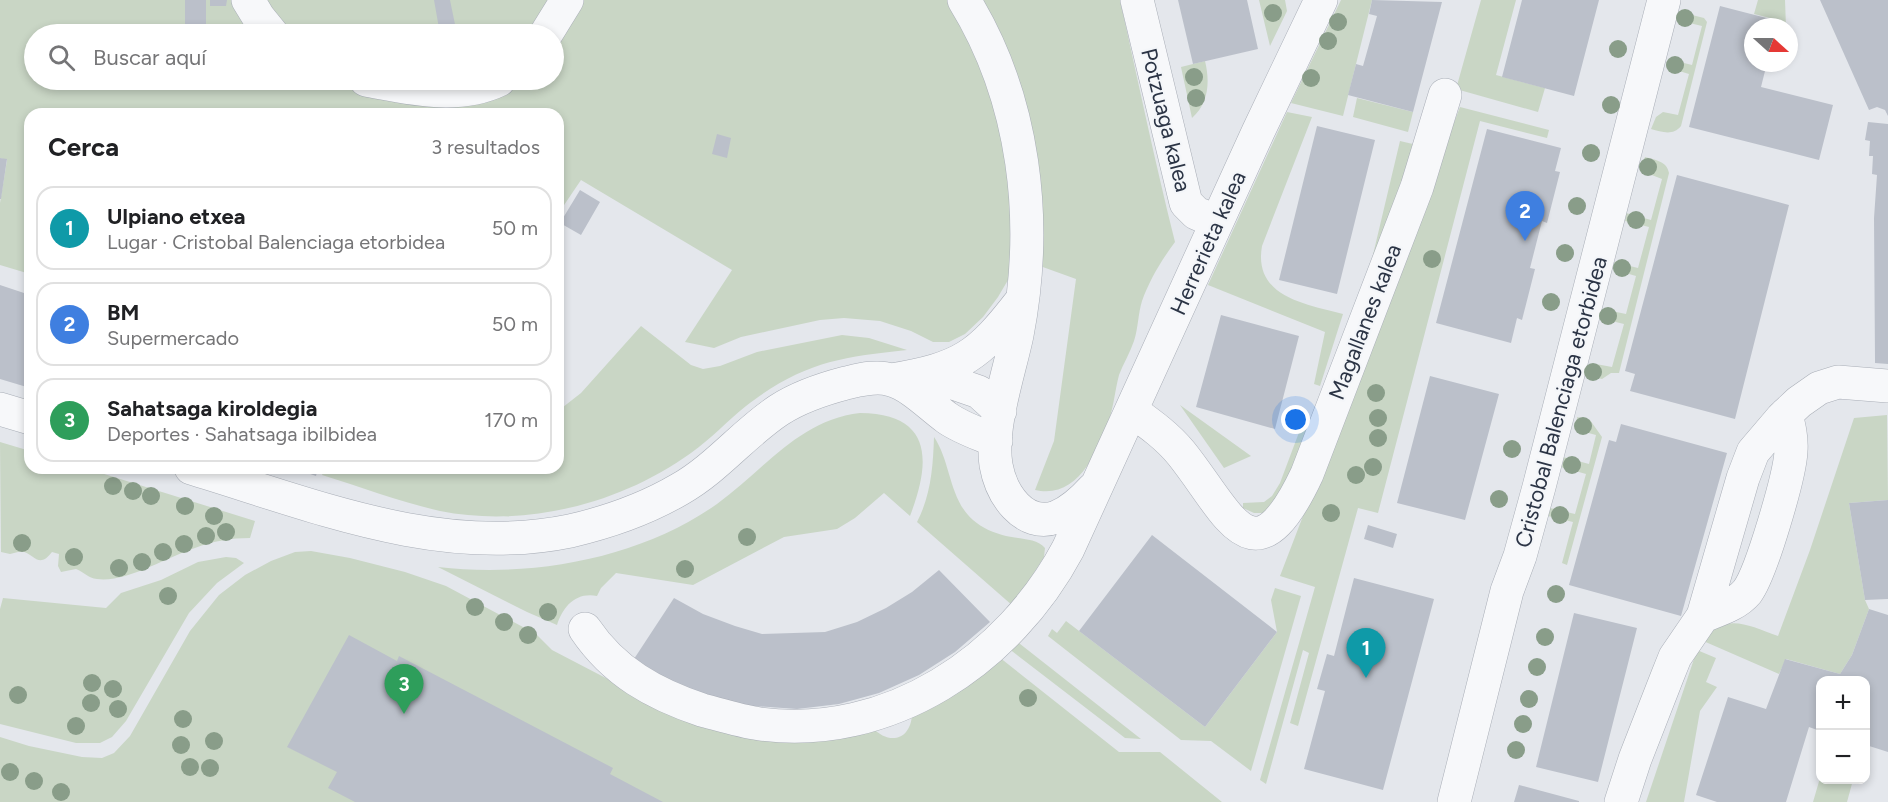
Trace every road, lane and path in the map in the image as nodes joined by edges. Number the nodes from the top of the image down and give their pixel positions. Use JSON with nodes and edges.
{"nodes":[{"id":1,"x":248,"y":0,"type":"edge"},
{"id":2,"x":567,"y":0,"type":"edge"},
{"id":3,"x":964,"y":0,"type":"edge"},
{"id":4,"x":1137,"y":0,"type":"edge"},
{"id":5,"x":1321,"y":0,"type":"edge"},
{"id":6,"x":1664,"y":0,"type":"edge"},
{"id":7,"x":264,"y":24,"type":"edge"},
{"id":8,"x":552,"y":24,"type":"edge"},
{"id":9,"x":429,"y":90,"type":"edge"},
{"id":10,"x":462,"y":90,"type":"edge"},
{"id":11,"x":1445,"y":95,"type":"dead end"},
{"id":12,"x":1217,"y":222,"type":"junction"},
{"id":13,"x":1023,"y":299,"type":"junction"},
{"id":14,"x":1888,"y":386,"type":"edge"},
{"id":15,"x":927,"y":388,"type":"junction"},
{"id":16,"x":0,"y":409,"type":"edge"},
{"id":17,"x":1132,"y":411,"type":"junction"},
{"id":18,"x":24,"y":416,"type":"edge"},
{"id":19,"x":998,"y":426,"type":"junction"},
{"id":20,"x":211,"y":474,"type":"edge"},
{"id":21,"x":1096,"y":486,"type":"junction"},
{"id":22,"x":585,"y":629,"type":"dead end"},
{"id":23,"x":1454,"y":802,"type":"edge"},
{"id":24,"x":1621,"y":802,"type":"edge"}],
"edges":[{"from":1,"to":7,"type":"street"},
{"from":2,"to":8,"type":"street"},
{"from":3,"to":13,"type":"street"},
{"from":4,"to":12,"type":"street","name":"Potzuaga kalea"},
{"from":5,"to":12,"type":"street","name":"Herrerieta kalea"},
{"from":6,"to":23,"type":"street","name":"Cristobal Balenciaga etorbidea"},
{"from":9,"to":10,"type":"street"},
{"from":11,"to":17,"type":"street","name":"Magallanes kalea"},
{"from":12,"to":17,"type":"street","name":"Herrerieta kalea"},
{"from":13,"to":15,"type":"street"},
{"from":13,"to":19,"type":"street"},
{"from":14,"to":24,"type":"street"},
{"from":15,"to":19,"type":"street"},
{"from":15,"to":20,"type":"street"},
{"from":16,"to":18,"type":"street"},
{"from":17,"to":21,"type":"street","name":"Herrerieta kalea"},
{"from":19,"to":21,"type":"street"},
{"from":21,"to":22,"type":"street","name":"Herrerieta kalea"}]}
